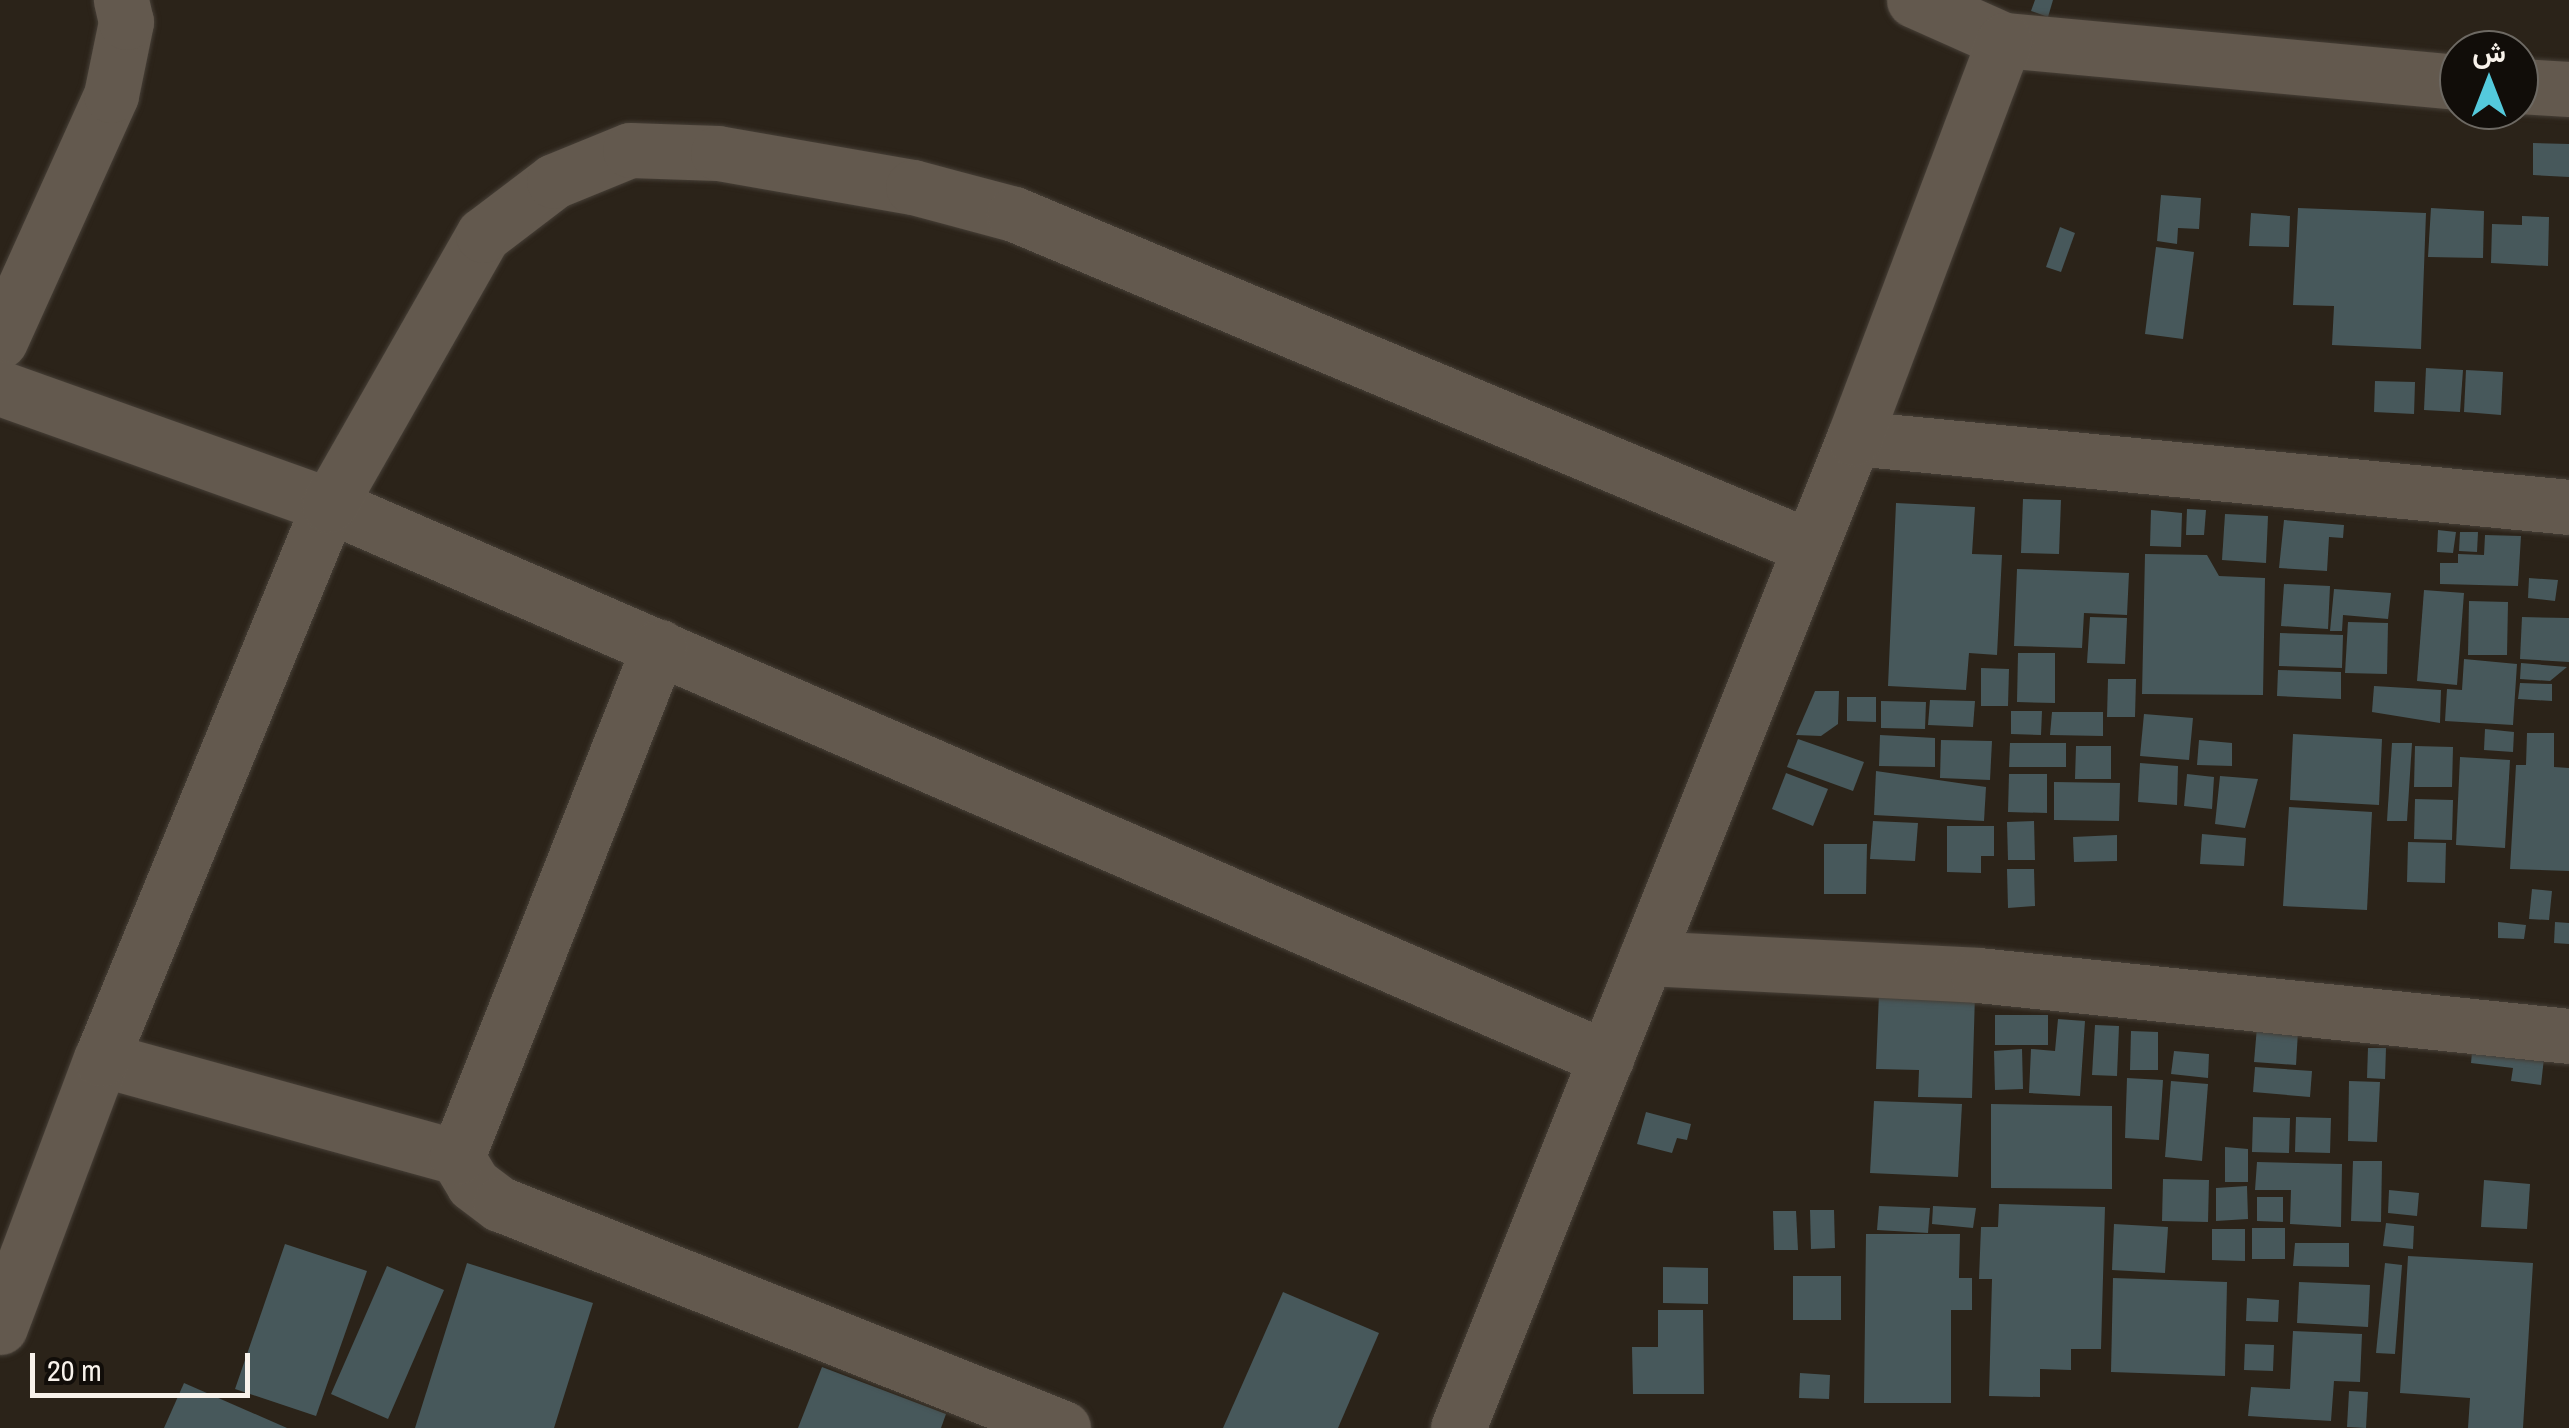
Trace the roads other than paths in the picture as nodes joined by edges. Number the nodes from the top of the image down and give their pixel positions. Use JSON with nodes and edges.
{"nodes":[{"id":1,"x":122,"y":0,"type":"edge"},
{"id":2,"x":1914,"y":0,"type":"edge"},
{"id":3,"x":2004,"y":40,"type":"junction"},
{"id":4,"x":2439,"y":80,"type":"edge"},
{"id":5,"x":2539,"y":87,"type":"edge"},
{"id":6,"x":2569,"y":89,"type":"edge"},
{"id":7,"x":0,"y":340,"type":"edge"},
{"id":8,"x":0,"y":388,"type":"edge"},
{"id":9,"x":1854,"y":438,"type":"junction"},
{"id":10,"x":329,"y":505,"type":"junction"},
{"id":11,"x":2569,"y":507,"type":"edge"},
{"id":12,"x":1810,"y":547,"type":"junction"},
{"id":13,"x":659,"y":647,"type":"junction"},
{"id":14,"x":1646,"y":958,"type":"junction"},
{"id":15,"x":2569,"y":1036,"type":"edge"},
{"id":16,"x":1606,"y":1058,"type":"junction"},
{"id":17,"x":101,"y":1059,"type":"junction"},
{"id":18,"x":456,"y":1157,"type":"junction"},
{"id":19,"x":0,"y":1327,"type":"edge"},
{"id":20,"x":1063,"y":1428,"type":"edge"},
{"id":21,"x":1458,"y":1428,"type":"edge"}],
"edges":[{"from":1,"to":7,"type":"street"},
{"from":2,"to":3,"type":"street"},
{"from":3,"to":4,"type":"street"},
{"from":3,"to":9,"type":"street"},
{"from":5,"to":6,"type":"street"},
{"from":8,"to":10,"type":"street"},
{"from":9,"to":11,"type":"street"},
{"from":9,"to":12,"type":"street"},
{"from":10,"to":12,"type":"street"},
{"from":10,"to":13,"type":"street"},
{"from":10,"to":17,"type":"street"},
{"from":12,"to":14,"type":"street"},
{"from":13,"to":16,"type":"street"},
{"from":13,"to":18,"type":"street"},
{"from":14,"to":15,"type":"street"},
{"from":14,"to":16,"type":"street"},
{"from":16,"to":21,"type":"street"},
{"from":17,"to":18,"type":"street"},
{"from":17,"to":19,"type":"street"},
{"from":18,"to":20,"type":"street"}]}
